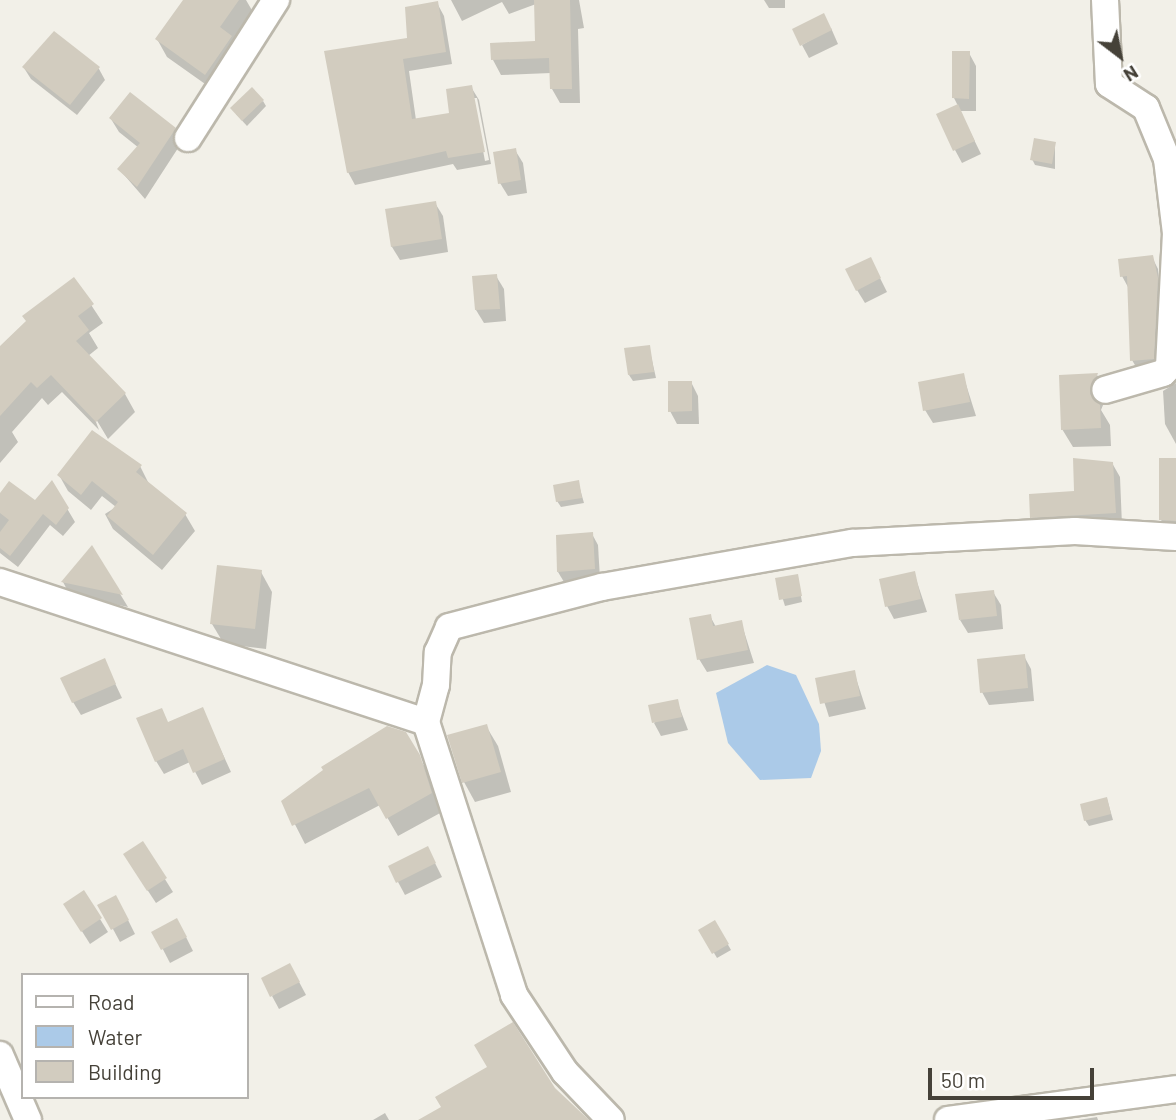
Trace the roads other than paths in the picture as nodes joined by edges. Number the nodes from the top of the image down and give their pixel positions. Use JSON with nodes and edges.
{"nodes":[{"id":1,"x":276,"y":0,"type":"edge"},
{"id":2,"x":1105,"y":0,"type":"edge"},
{"id":3,"x":188,"y":138,"type":"dead end"},
{"id":4,"x":1105,"y":390,"type":"dead end"},
{"id":5,"x":1176,"y":537,"type":"edge"},
{"id":6,"x":0,"y":582,"type":"edge"},
{"id":7,"x":426,"y":722,"type":"junction"},
{"id":8,"x":0,"y":1055,"type":"edge"},
{"id":9,"x":1176,"y":1088,"type":"edge"},
{"id":10,"x":28,"y":1120,"type":"edge"},
{"id":11,"x":611,"y":1120,"type":"edge"},
{"id":12,"x":948,"y":1120,"type":"edge"}],
"edges":[{"from":1,"to":3,"type":"street"},
{"from":2,"to":4,"type":"street"},
{"from":5,"to":7,"type":"street"},
{"from":6,"to":7,"type":"street"},
{"from":7,"to":11,"type":"street"},
{"from":8,"to":10,"type":"street"},
{"from":9,"to":12,"type":"street"}]}
